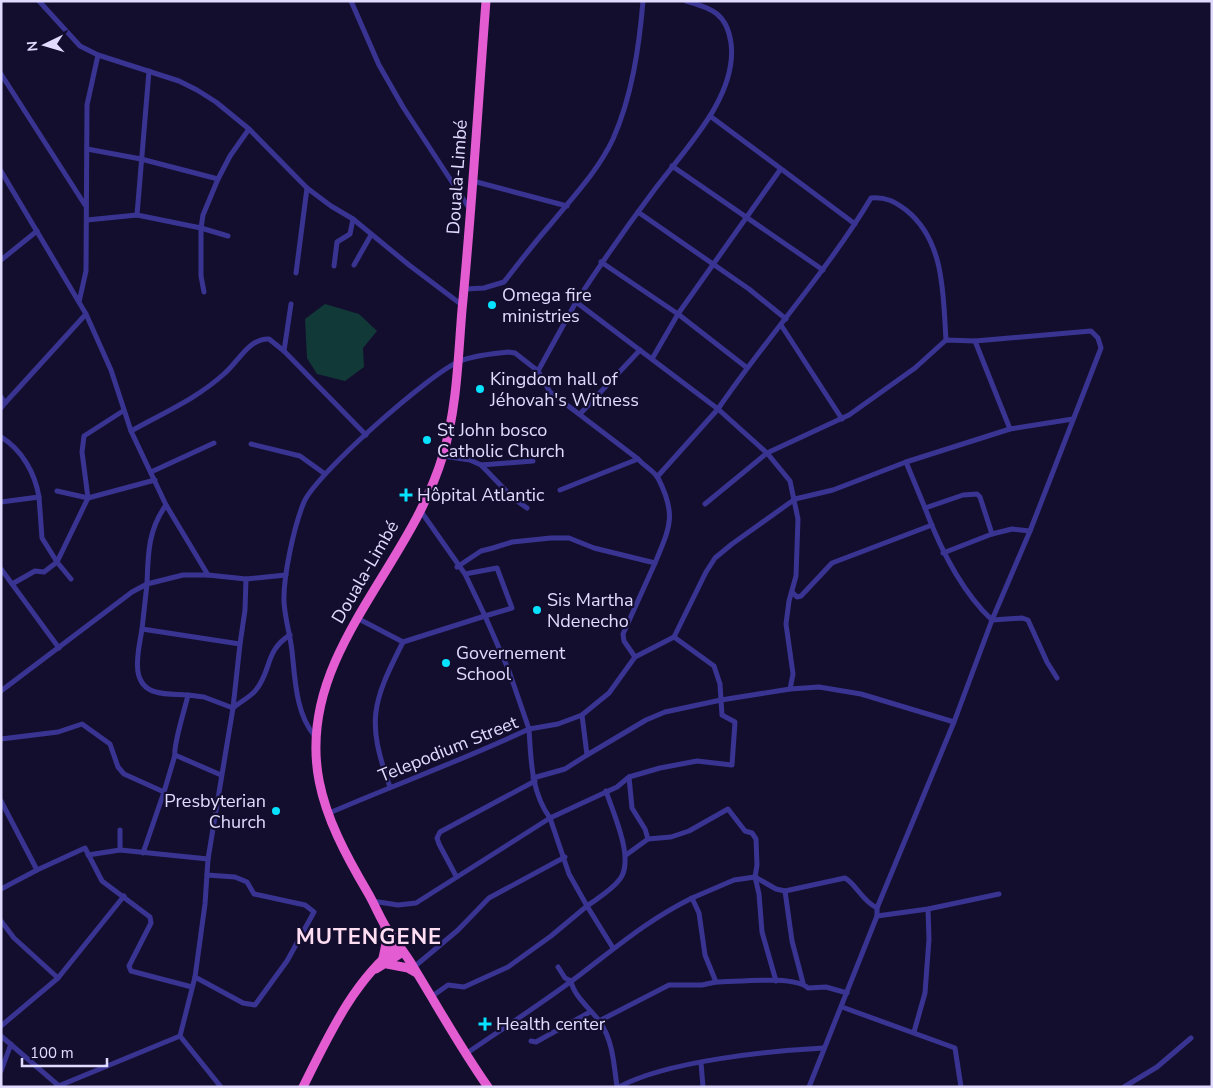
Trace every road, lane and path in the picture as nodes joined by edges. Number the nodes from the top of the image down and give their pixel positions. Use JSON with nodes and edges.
{"nodes":[{"id":1,"x":39,"y":1,"type":"edge"},
{"id":2,"x":351,"y":1,"type":"edge"},
{"id":3,"x":486,"y":1,"type":"edge"},
{"id":4,"x":643,"y":1,"type":"edge"},
{"id":5,"x":686,"y":1,"type":"edge"},
{"id":6,"x":98,"y":54,"type":"junction"},
{"id":7,"x":149,"y":72,"type":"junction"},
{"id":8,"x":1,"y":74,"type":"edge"},
{"id":9,"x":710,"y":116,"type":"junction"},
{"id":10,"x":249,"y":129,"type":"junction"},
{"id":11,"x":86,"y":149,"type":"junction"},
{"id":12,"x":141,"y":159,"type":"junction"},
{"id":13,"x":672,"y":166,"type":"junction"},
{"id":14,"x":780,"y":170,"type":"junction"},
{"id":15,"x":1,"y":171,"type":"edge"},
{"id":16,"x":218,"y":179,"type":"junction"},
{"id":17,"x":472,"y":181,"type":"junction"},
{"id":18,"x":307,"y":188,"type":"junction"},
{"id":19,"x":86,"y":206,"type":"junction"},
{"id":20,"x":567,"y":206,"type":"junction"},
{"id":21,"x":471,"y":211,"type":"junction"},
{"id":22,"x":638,"y":212,"type":"junction"},
{"id":23,"x":137,"y":215,"type":"junction"},
{"id":24,"x":746,"y":218,"type":"junction"},
{"id":25,"x":353,"y":219,"type":"junction"},
{"id":26,"x":87,"y":220,"type":"junction"},
{"id":27,"x":855,"y":224,"type":"junction"},
{"id":28,"x":201,"y":228,"type":"junction"},
{"id":29,"x":37,"y":231,"type":"junction"},
{"id":30,"x":371,"y":235,"type":"junction"},
{"id":31,"x":228,"y":236,"type":"dead end"},
{"id":32,"x":1,"y":260,"type":"edge"},
{"id":33,"x":601,"y":262,"type":"junction"},
{"id":34,"x":713,"y":264,"type":"junction"},
{"id":35,"x":354,"y":265,"type":"dead end"},
{"id":36,"x":334,"y":266,"type":"dead end"},
{"id":37,"x":823,"y":270,"type":"junction"},
{"id":38,"x":296,"y":273,"type":"dead end"},
{"id":39,"x":466,"y":288,"type":"junction"},
{"id":40,"x":204,"y":292,"type":"dead end"},
{"id":41,"x":79,"y":302,"type":"junction"},
{"id":42,"x":576,"y":302,"type":"junction"},
{"id":43,"x":291,"y":304,"type":"dead end"},
{"id":44,"x":463,"y":305,"type":"junction"},
{"id":45,"x":86,"y":314,"type":"junction"},
{"id":46,"x":678,"y":314,"type":"junction"},
{"id":47,"x":786,"y":319,"type":"junction"},
{"id":48,"x":781,"y":325,"type":"junction"},
{"id":49,"x":946,"y":340,"type":"junction"},
{"id":50,"x":975,"y":341,"type":"junction"},
{"id":51,"x":640,"y":350,"type":"junction"},
{"id":52,"x":284,"y":351,"type":"junction"},
{"id":53,"x":652,"y":360,"type":"junction"},
{"id":54,"x":458,"y":362,"type":"junction"},
{"id":55,"x":746,"y":367,"type":"junction"},
{"id":56,"x":538,"y":370,"type":"junction"},
{"id":57,"x":1,"y":397,"type":"edge"},
{"id":58,"x":3,"y":405,"type":"edge"},
{"id":59,"x":718,"y":409,"type":"junction"},
{"id":60,"x":123,"y":411,"type":"junction"},
{"id":61,"x":580,"y":414,"type":"junction"},
{"id":62,"x":842,"y":419,"type":"junction"},
{"id":63,"x":1073,"y":419,"type":"junction"},
{"id":64,"x":1010,"y":429,"type":"junction"},
{"id":65,"x":131,"y":431,"type":"junction"},
{"id":66,"x":366,"y":435,"type":"junction"},
{"id":67,"x":1,"y":437,"type":"edge"},
{"id":68,"x":214,"y":443,"type":"dead end"},
{"id":69,"x":251,"y":444,"type":"dead end"},
{"id":70,"x":766,"y":452,"type":"junction"},
{"id":71,"x":443,"y":456,"type":"junction"},
{"id":72,"x":638,"y":459,"type":"junction"},
{"id":73,"x":533,"y":461,"type":"dead end"},
{"id":74,"x":906,"y":462,"type":"junction"},
{"id":75,"x":481,"y":465,"type":"junction"},
{"id":76,"x":151,"y":472,"type":"junction"},
{"id":77,"x":325,"y":474,"type":"junction"},
{"id":78,"x":658,"y":477,"type":"junction"},
{"id":79,"x":155,"y":480,"type":"junction"},
{"id":80,"x":560,"y":490,"type":"dead end"},
{"id":81,"x":57,"y":492,"type":"dead end"},
{"id":82,"x":39,"y":497,"type":"junction"},
{"id":83,"x":88,"y":498,"type":"junction"},
{"id":84,"x":795,"y":498,"type":"junction"},
{"id":85,"x":1,"y":502,"type":"edge"},
{"id":86,"x":705,"y":504,"type":"dead end"},
{"id":87,"x":166,"y":505,"type":"junction"},
{"id":88,"x":527,"y":508,"type":"dead end"},
{"id":89,"x":925,"y":508,"type":"junction"},
{"id":90,"x":420,"y":510,"type":"junction"},
{"id":91,"x":932,"y":525,"type":"junction"},
{"id":92,"x":1030,"y":531,"type":"junction"},
{"id":93,"x":992,"y":534,"type":"junction"},
{"id":94,"x":943,"y":553,"type":"junction"},
{"id":95,"x":57,"y":562,"type":"junction"},
{"id":96,"x":654,"y":563,"type":"junction"},
{"id":97,"x":457,"y":567,"type":"junction"},
{"id":98,"x":1,"y":569,"type":"edge"},
{"id":99,"x":465,"y":574,"type":"junction"},
{"id":100,"x":208,"y":575,"type":"junction"},
{"id":101,"x":286,"y":575,"type":"junction"},
{"id":102,"x":71,"y":579,"type":"dead end"},
{"id":103,"x":246,"y":580,"type":"junction"},
{"id":104,"x":12,"y":584,"type":"junction"},
{"id":105,"x":147,"y":584,"type":"junction"},
{"id":106,"x":792,"y":592,"type":"junction"},
{"id":107,"x":485,"y":616,"type":"junction"},
{"id":108,"x":357,"y":618,"type":"junction"},
{"id":109,"x":992,"y":620,"type":"junction"},
{"id":110,"x":142,"y":629,"type":"junction"},
{"id":111,"x":290,"y":635,"type":"junction"},
{"id":112,"x":674,"y":636,"type":"junction"},
{"id":113,"x":403,"y":642,"type":"junction"},
{"id":114,"x":240,"y":644,"type":"junction"},
{"id":115,"x":59,"y":648,"type":"junction"},
{"id":116,"x":635,"y":657,"type":"junction"},
{"id":117,"x":1057,"y":678,"type":"dead end"},
{"id":118,"x":790,"y":689,"type":"junction"},
{"id":119,"x":1,"y":691,"type":"edge"},
{"id":120,"x":188,"y":695,"type":"junction"},
{"id":121,"x":721,"y":700,"type":"junction"},
{"id":122,"x":233,"y":708,"type":"junction"},
{"id":123,"x":582,"y":715,"type":"junction"},
{"id":124,"x":954,"y":722,"type":"junction"},
{"id":125,"x":529,"y":729,"type":"junction"},
{"id":126,"x":315,"y":736,"type":"junction"},
{"id":127,"x":1,"y":739,"type":"edge"},
{"id":128,"x":175,"y":755,"type":"junction"},
{"id":129,"x":587,"y":755,"type":"junction"},
{"id":130,"x":221,"y":775,"type":"junction"},
{"id":131,"x":629,"y":778,"type":"junction"},
{"id":132,"x":534,"y":779,"type":"junction"},
{"id":133,"x":390,"y":787,"type":"junction"},
{"id":134,"x":606,"y":791,"type":"junction"},
{"id":135,"x":164,"y":792,"type":"junction"},
{"id":136,"x":1,"y":800,"type":"edge"},
{"id":137,"x":327,"y":814,"type":"junction"},
{"id":138,"x":550,"y":818,"type":"junction"},
{"id":139,"x":120,"y":830,"type":"dead end"},
{"id":140,"x":648,"y":839,"type":"junction"},
{"id":141,"x":120,"y":850,"type":"junction"},
{"id":142,"x":143,"y":853,"type":"junction"},
{"id":143,"x":88,"y":855,"type":"junction"},
{"id":144,"x":626,"y":855,"type":"junction"},
{"id":145,"x":565,"y":857,"type":"junction"},
{"id":146,"x":208,"y":859,"type":"junction"},
{"id":147,"x":37,"y":870,"type":"junction"},
{"id":148,"x":207,"y":875,"type":"junction"},
{"id":149,"x":456,"y":876,"type":"junction"},
{"id":150,"x":755,"y":877,"type":"junction"},
{"id":151,"x":1,"y":889,"type":"edge"},
{"id":152,"x":785,"y":891,"type":"junction"},
{"id":153,"x":999,"y":894,"type":"dead end"},
{"id":154,"x":124,"y":896,"type":"junction"},
{"id":155,"x":692,"y":898,"type":"junction"},
{"id":156,"x":372,"y":901,"type":"junction"},
{"id":157,"x":587,"y":906,"type":"junction"},
{"id":158,"x":877,"y":908,"type":"junction"},
{"id":159,"x":928,"y":909,"type":"junction"},
{"id":160,"x":877,"y":916,"type":"junction"},
{"id":161,"x":1,"y":921,"type":"edge"},
{"id":162,"x":385,"y":926,"type":"junction"},
{"id":163,"x":613,"y":948,"type":"junction"},
{"id":164,"x":401,"y":949,"type":"junction"},
{"id":165,"x":385,"y":961,"type":"junction"},
{"id":166,"x":558,"y":967,"type":"dead end"},
{"id":167,"x":416,"y":971,"type":"junction"},
{"id":168,"x":195,"y":976,"type":"junction"},
{"id":169,"x":58,"y":978,"type":"junction"},
{"id":170,"x":571,"y":981,"type":"junction"},
{"id":171,"x":776,"y":981,"type":"junction"},
{"id":172,"x":716,"y":982,"type":"junction"},
{"id":173,"x":803,"y":983,"type":"junction"},
{"id":174,"x":192,"y":987,"type":"junction"},
{"id":175,"x":847,"y":993,"type":"junction"},
{"id":176,"x":430,"y":998,"type":"junction"},
{"id":177,"x":842,"y":1007,"type":"junction"},
{"id":178,"x":590,"y":1012,"type":"junction"},
{"id":179,"x":599,"y":1021,"type":"junction"},
{"id":180,"x":1,"y":1026,"type":"edge"},
{"id":181,"x":914,"y":1032,"type":"junction"},
{"id":182,"x":1,"y":1036,"type":"edge"},
{"id":183,"x":180,"y":1036,"type":"junction"},
{"id":184,"x":1191,"y":1038,"type":"dead end"},
{"id":185,"x":531,"y":1041,"type":"dead end"},
{"id":186,"x":11,"y":1044,"type":"junction"},
{"id":187,"x":824,"y":1048,"type":"junction"},
{"id":188,"x":467,"y":1053,"type":"junction"},
{"id":189,"x":701,"y":1063,"type":"junction"},
{"id":190,"x":1,"y":1071,"type":"edge"},
{"id":191,"x":58,"y":1086,"type":"edge"},
{"id":192,"x":221,"y":1087,"type":"edge"},
{"id":193,"x":303,"y":1087,"type":"edge"},
{"id":194,"x":488,"y":1087,"type":"edge"},
{"id":195,"x":618,"y":1087,"type":"edge"},
{"id":196,"x":703,"y":1087,"type":"edge"},
{"id":197,"x":808,"y":1087,"type":"edge"},
{"id":198,"x":961,"y":1087,"type":"edge"},
{"id":199,"x":1124,"y":1087,"type":"edge"}],
"edges":[{"from":1,"to":6,"type":"street"},
{"from":2,"to":21,"type":"street"},
{"from":3,"to":17,"type":"highway","name":"Douala-Limbé"},
{"from":4,"to":20,"type":"street"},
{"from":5,"to":9,"type":"street"},
{"from":6,"to":7,"type":"street"},
{"from":6,"to":11,"type":"street"},
{"from":7,"to":10,"type":"street"},
{"from":7,"to":12,"type":"street"},
{"from":8,"to":19,"type":"street"},
{"from":9,"to":13,"type":"street"},
{"from":9,"to":14,"type":"street"},
{"from":10,"to":16,"type":"street"},
{"from":10,"to":18,"type":"street"},
{"from":11,"to":12,"type":"street"},
{"from":11,"to":19,"type":"street"},
{"from":12,"to":16,"type":"street"},
{"from":12,"to":23,"type":"street"},
{"from":13,"to":22,"type":"street"},
{"from":13,"to":24,"type":"street"},
{"from":14,"to":24,"type":"street"},
{"from":14,"to":27,"type":"street"},
{"from":15,"to":29,"type":"street"},
{"from":16,"to":28,"type":"street"},
{"from":17,"to":20,"type":"street"},
{"from":17,"to":21,"type":"highway","name":"Douala-Limbé"},
{"from":18,"to":25,"type":"street"},
{"from":18,"to":38,"type":"street"},
{"from":19,"to":26,"type":"street"},
{"from":20,"to":39,"type":"street"},
{"from":21,"to":39,"type":"highway","name":"Douala-Limbé"},
{"from":22,"to":33,"type":"street"},
{"from":22,"to":34,"type":"street"},
{"from":23,"to":26,"type":"street"},
{"from":23,"to":28,"type":"street"},
{"from":24,"to":34,"type":"street"},
{"from":24,"to":37,"type":"street"},
{"from":25,"to":30,"type":"street"},
{"from":25,"to":36,"type":"street"},
{"from":26,"to":41,"type":"street"},
{"from":27,"to":37,"type":"street"},
{"from":27,"to":49,"type":"street"},
{"from":28,"to":31,"type":"street"},
{"from":28,"to":40,"type":"street"},
{"from":29,"to":32,"type":"street"},
{"from":29,"to":41,"type":"street"},
{"from":30,"to":35,"type":"street"},
{"from":30,"to":44,"type":"street"},
{"from":33,"to":42,"type":"street"},
{"from":33,"to":46,"type":"street"},
{"from":34,"to":46,"type":"street"},
{"from":34,"to":47,"type":"street"},
{"from":37,"to":47,"type":"street"},
{"from":39,"to":44,"type":"highway","name":"Douala-Limbé"},
{"from":41,"to":45,"type":"street"},
{"from":42,"to":51,"type":"street"},
{"from":42,"to":56,"type":"street"},
{"from":43,"to":52,"type":"street"},
{"from":44,"to":54,"type":"highway","name":"Douala-Limbé"},
{"from":45,"to":58,"type":"street"},
{"from":45,"to":60,"type":"street"},
{"from":46,"to":53,"type":"street"},
{"from":46,"to":55,"type":"street"},
{"from":47,"to":48,"type":"street"},
{"from":48,"to":55,"type":"street"},
{"from":48,"to":62,"type":"street"},
{"from":49,"to":50,"type":"street"},
{"from":49,"to":62,"type":"street"},
{"from":50,"to":63,"type":"street"},
{"from":50,"to":64,"type":"street"},
{"from":51,"to":53,"type":"street"},
{"from":51,"to":61,"type":"street"},
{"from":52,"to":65,"type":"street"},
{"from":52,"to":66,"type":"street"},
{"from":53,"to":59,"type":"street"},
{"from":54,"to":56,"type":"street"},
{"from":54,"to":66,"type":"street"},
{"from":54,"to":71,"type":"highway","name":"Douala-Limbé"},
{"from":55,"to":59,"type":"street"},
{"from":56,"to":61,"type":"street"},
{"from":57,"to":58,"type":"street"},
{"from":59,"to":70,"type":"street"},
{"from":59,"to":78,"type":"street"},
{"from":60,"to":65,"type":"street"},
{"from":60,"to":83,"type":"street"},
{"from":61,"to":72,"type":"street"},
{"from":62,"to":70,"type":"street"},
{"from":63,"to":64,"type":"street"},
{"from":63,"to":92,"type":"street"},
{"from":64,"to":74,"type":"street"},
{"from":65,"to":76,"type":"street"},
{"from":66,"to":77,"type":"street"},
{"from":67,"to":82,"type":"street"},
{"from":68,"to":76,"type":"street"},
{"from":69,"to":77,"type":"street"},
{"from":70,"to":84,"type":"street"},
{"from":70,"to":86,"type":"street"},
{"from":71,"to":75,"type":"street"},
{"from":71,"to":90,"type":"highway","name":"Douala-Limbé"},
{"from":72,"to":78,"type":"street"},
{"from":72,"to":80,"type":"street"},
{"from":73,"to":75,"type":"street"},
{"from":74,"to":84,"type":"street"},
{"from":74,"to":89,"type":"street"},
{"from":75,"to":88,"type":"street"},
{"from":76,"to":79,"type":"street"},
{"from":77,"to":101,"type":"street"},
{"from":78,"to":96,"type":"street"},
{"from":79,"to":83,"type":"street"},
{"from":79,"to":87,"type":"street"},
{"from":81,"to":83,"type":"street"},
{"from":82,"to":85,"type":"street"},
{"from":82,"to":95,"type":"street"},
{"from":83,"to":95,"type":"street"},
{"from":84,"to":106,"type":"street"},
{"from":84,"to":112,"type":"street"},
{"from":87,"to":100,"type":"street"},
{"from":87,"to":105,"type":"street"},
{"from":89,"to":91,"type":"street"},
{"from":89,"to":93,"type":"street"},
{"from":90,"to":97,"type":"street"},
{"from":90,"to":108,"type":"highway","name":"Douala-Limbé"},
{"from":91,"to":94,"type":"street"},
{"from":91,"to":106,"type":"street"},
{"from":92,"to":93,"type":"street"},
{"from":92,"to":109,"type":"street"},
{"from":93,"to":94,"type":"street"},
{"from":94,"to":109,"type":"street"},
{"from":95,"to":102,"type":"street"},
{"from":95,"to":104,"type":"street"},
{"from":96,"to":97,"type":"street"},
{"from":96,"to":116,"type":"street"},
{"from":97,"to":99,"type":"street"},
{"from":98,"to":104,"type":"street"},
{"from":99,"to":107,"type":"street"},
{"from":99,"to":107,"type":"street"},
{"from":100,"to":103,"type":"street"},
{"from":100,"to":105,"type":"street"},
{"from":101,"to":103,"type":"street"},
{"from":101,"to":111,"type":"street"},
{"from":103,"to":114,"type":"street"},
{"from":104,"to":115,"type":"street"},
{"from":105,"to":110,"type":"street"},
{"from":105,"to":115,"type":"street"},
{"from":106,"to":118,"type":"street"},
{"from":107,"to":113,"type":"street"},
{"from":107,"to":125,"type":"street"},
{"from":108,"to":113,"type":"street"},
{"from":108,"to":126,"type":"highway","name":"Douala-Limbé"},
{"from":109,"to":117,"type":"street"},
{"from":109,"to":124,"type":"street"},
{"from":110,"to":114,"type":"street"},
{"from":110,"to":120,"type":"street"},
{"from":111,"to":122,"type":"street"},
{"from":111,"to":126,"type":"street"},
{"from":112,"to":116,"type":"street"},
{"from":112,"to":121,"type":"street"},
{"from":113,"to":133,"type":"street"},
{"from":114,"to":122,"type":"street"},
{"from":115,"to":119,"type":"street"},
{"from":116,"to":123,"type":"street"},
{"from":118,"to":121,"type":"street"},
{"from":118,"to":124,"type":"street"},
{"from":120,"to":122,"type":"street"},
{"from":120,"to":128,"type":"street"},
{"from":121,"to":129,"type":"street"},
{"from":121,"to":131,"type":"street"},
{"from":122,"to":130,"type":"street"},
{"from":123,"to":125,"type":"street"},
{"from":123,"to":129,"type":"street"},
{"from":124,"to":158,"type":"street"},
{"from":125,"to":132,"type":"street","name":"Telepodium Street"},
{"from":125,"to":133,"type":"street","name":"Telepodium Street"},
{"from":126,"to":137,"type":"highway","name":"Douala-Limbé"},
{"from":127,"to":135,"type":"street"},
{"from":128,"to":130,"type":"street"},
{"from":128,"to":135,"type":"street"},
{"from":129,"to":132,"type":"street"},
{"from":130,"to":146,"type":"street"},
{"from":131,"to":134,"type":"street"},
{"from":131,"to":140,"type":"street"},
{"from":132,"to":138,"type":"street","name":"Telepodium Street"},
{"from":132,"to":149,"type":"street"},
{"from":133,"to":137,"type":"street","name":"Telepodium Street"},
{"from":134,"to":138,"type":"street"},
{"from":134,"to":144,"type":"street"},
{"from":135,"to":142,"type":"street"},
{"from":136,"to":147,"type":"street"},
{"from":137,"to":156,"type":"highway","name":"Douala-Limbé"},
{"from":138,"to":145,"type":"street","name":"Telepodium Street"},
{"from":138,"to":149,"type":"street"},
{"from":139,"to":141,"type":"street"},
{"from":140,"to":144,"type":"street"},
{"from":140,"to":150,"type":"street"},
{"from":141,"to":142,"type":"street"},
{"from":141,"to":143,"type":"street"},
{"from":142,"to":146,"type":"street"},
{"from":143,"to":147,"type":"street"},
{"from":143,"to":154,"type":"street"},
{"from":144,"to":157,"type":"street"},
{"from":145,"to":157,"type":"street","name":"Telepodium Street"},
{"from":145,"to":167,"type":"street"},
{"from":146,"to":148,"type":"street"},
{"from":147,"to":151,"type":"street"},
{"from":148,"to":168,"type":"street"},
{"from":148,"to":168,"type":"street"},
{"from":149,"to":156,"type":"street"},
{"from":150,"to":152,"type":"street"},
{"from":150,"to":155,"type":"street"},
{"from":150,"to":171,"type":"street"},
{"from":152,"to":158,"type":"street"},
{"from":152,"to":173,"type":"street"},
{"from":153,"to":159,"type":"street"},
{"from":154,"to":169,"type":"street"},
{"from":154,"to":174,"type":"street"},
{"from":155,"to":163,"type":"street"},
{"from":155,"to":172,"type":"street"},
{"from":156,"to":162,"type":"highway","name":"Douala-Limbé"},
{"from":157,"to":163,"type":"street","name":"Telepodium Street"},
{"from":157,"to":176,"type":"street"},
{"from":158,"to":160,"type":"street"},
{"from":159,"to":160,"type":"street"},
{"from":159,"to":181,"type":"street"},
{"from":160,"to":175,"type":"street"},
{"from":161,"to":169,"type":"street"},
{"from":162,"to":164,"type":"highway","name":"Douala-Limbé"},
{"from":162,"to":165,"type":"highway"},
{"from":163,"to":170,"type":"street"},
{"from":164,"to":165,"type":"highway"},
{"from":164,"to":167,"type":"highway","name":"Douala-Limbé"},
{"from":165,"to":167,"type":"highway"},
{"from":165,"to":193,"type":"highway"},
{"from":166,"to":170,"type":"street"},
{"from":167,"to":176,"type":"highway","name":"Douala-Limbé"},
{"from":168,"to":174,"type":"street"},
{"from":169,"to":180,"type":"street"},
{"from":170,"to":178,"type":"street"},
{"from":170,"to":188,"type":"street"},
{"from":171,"to":172,"type":"street"},
{"from":171,"to":173,"type":"street"},
{"from":172,"to":179,"type":"street"},
{"from":173,"to":175,"type":"street"},
{"from":174,"to":183,"type":"street"},
{"from":175,"to":177,"type":"street"},
{"from":176,"to":188,"type":"highway","name":"Douala-Limbé"},
{"from":177,"to":181,"type":"street"},
{"from":177,"to":187,"type":"street"},
{"from":178,"to":179,"type":"street"},
{"from":178,"to":185,"type":"street"},
{"from":179,"to":195,"type":"street"},
{"from":181,"to":198,"type":"street"},
{"from":182,"to":186,"type":"street"},
{"from":183,"to":191,"type":"street"},
{"from":183,"to":192,"type":"street"},
{"from":184,"to":199,"type":"street"},
{"from":186,"to":190,"type":"street"},
{"from":186,"to":191,"type":"street"},
{"from":187,"to":189,"type":"street"},
{"from":187,"to":197,"type":"street"},
{"from":188,"to":194,"type":"highway","name":"Douala-Limbé"},
{"from":189,"to":195,"type":"street"},
{"from":189,"to":196,"type":"street"}]}
